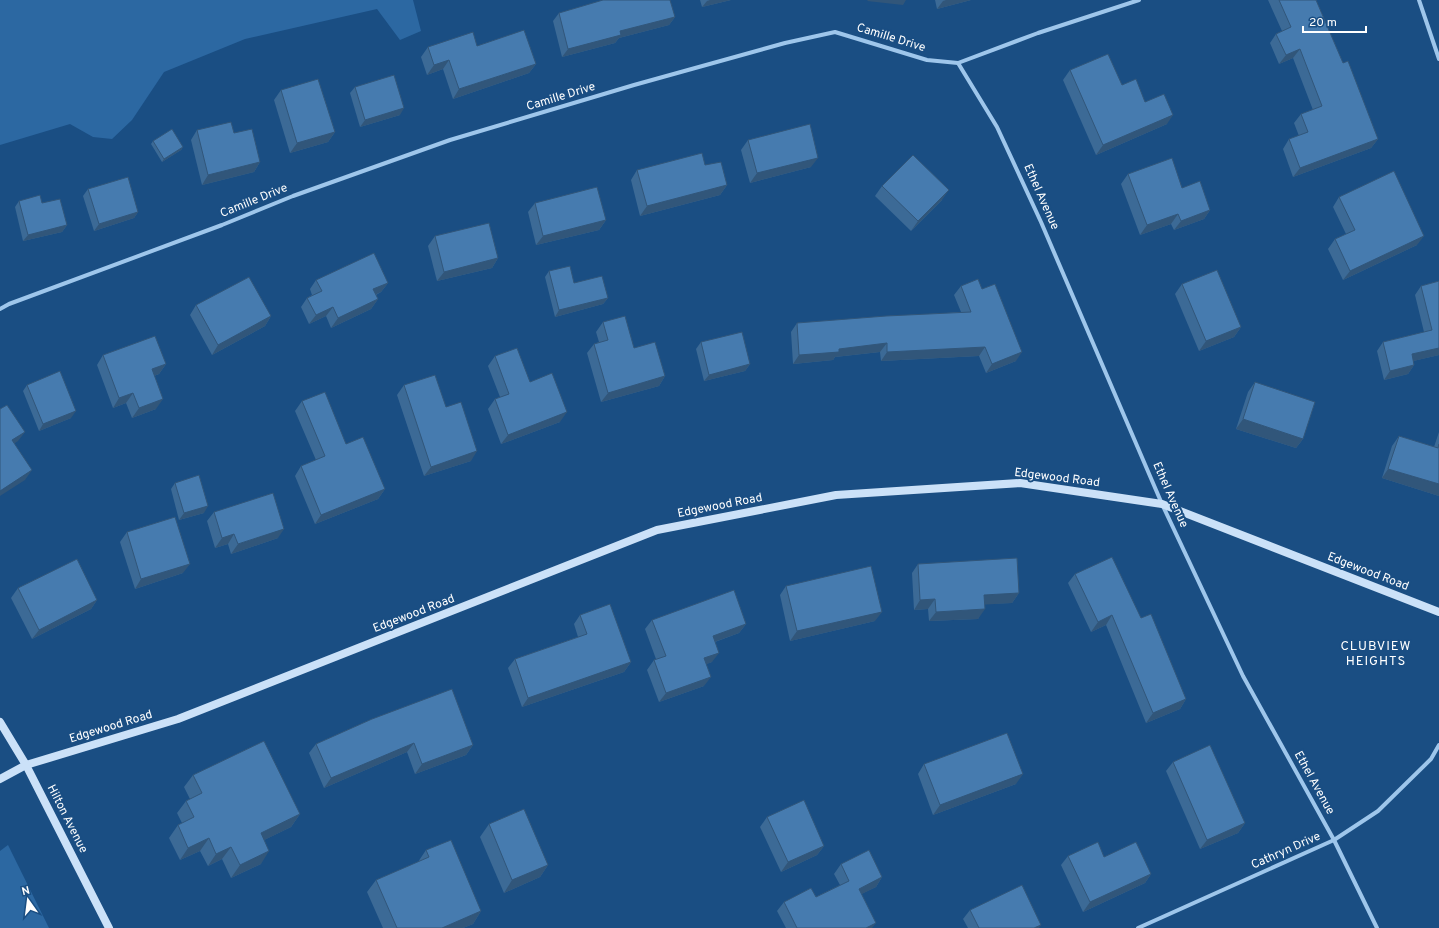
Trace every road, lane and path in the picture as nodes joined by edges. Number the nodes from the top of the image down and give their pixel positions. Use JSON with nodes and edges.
{"nodes":[{"id":1,"x":1139,"y":0,"type":"edge"},
{"id":2,"x":1419,"y":0,"type":"edge"},
{"id":3,"x":1439,"y":60,"type":"edge"},
{"id":4,"x":958,"y":63,"type":"junction"},
{"id":5,"x":0,"y":310,"type":"edge"},
{"id":6,"x":1162,"y":504,"type":"junction"},
{"id":7,"x":1439,"y":612,"type":"edge"},
{"id":8,"x":0,"y":722,"type":"edge"},
{"id":9,"x":1439,"y":745,"type":"edge"},
{"id":10,"x":26,"y":766,"type":"junction"},
{"id":11,"x":0,"y":779,"type":"edge"},
{"id":12,"x":1334,"y":840,"type":"junction"},
{"id":13,"x":109,"y":928,"type":"edge"},
{"id":14,"x":1138,"y":928,"type":"edge"},
{"id":15,"x":1377,"y":928,"type":"edge"}],
"edges":[{"from":1,"to":4,"type":"street","name":"Camille Drive"},
{"from":2,"to":3,"type":"street"},
{"from":4,"to":5,"type":"street","name":"Camille Drive"},
{"from":4,"to":6,"type":"street","name":"Ethel Avenue"},
{"from":6,"to":7,"type":"street","name":"Edgewood Road"},
{"from":6,"to":10,"type":"street","name":"Edgewood Road"},
{"from":6,"to":12,"type":"street","name":"Ethel Avenue"},
{"from":8,"to":10,"type":"street","name":"Hilton Avenue"},
{"from":9,"to":12,"type":"street","name":"Cathryn Drive"},
{"from":10,"to":11,"type":"street","name":"Edgewood Road"},
{"from":10,"to":13,"type":"street","name":"Hilton Avenue"},
{"from":12,"to":14,"type":"street","name":"Cathryn Drive"},
{"from":12,"to":15,"type":"street","name":"Ethel Avenue"}]}
